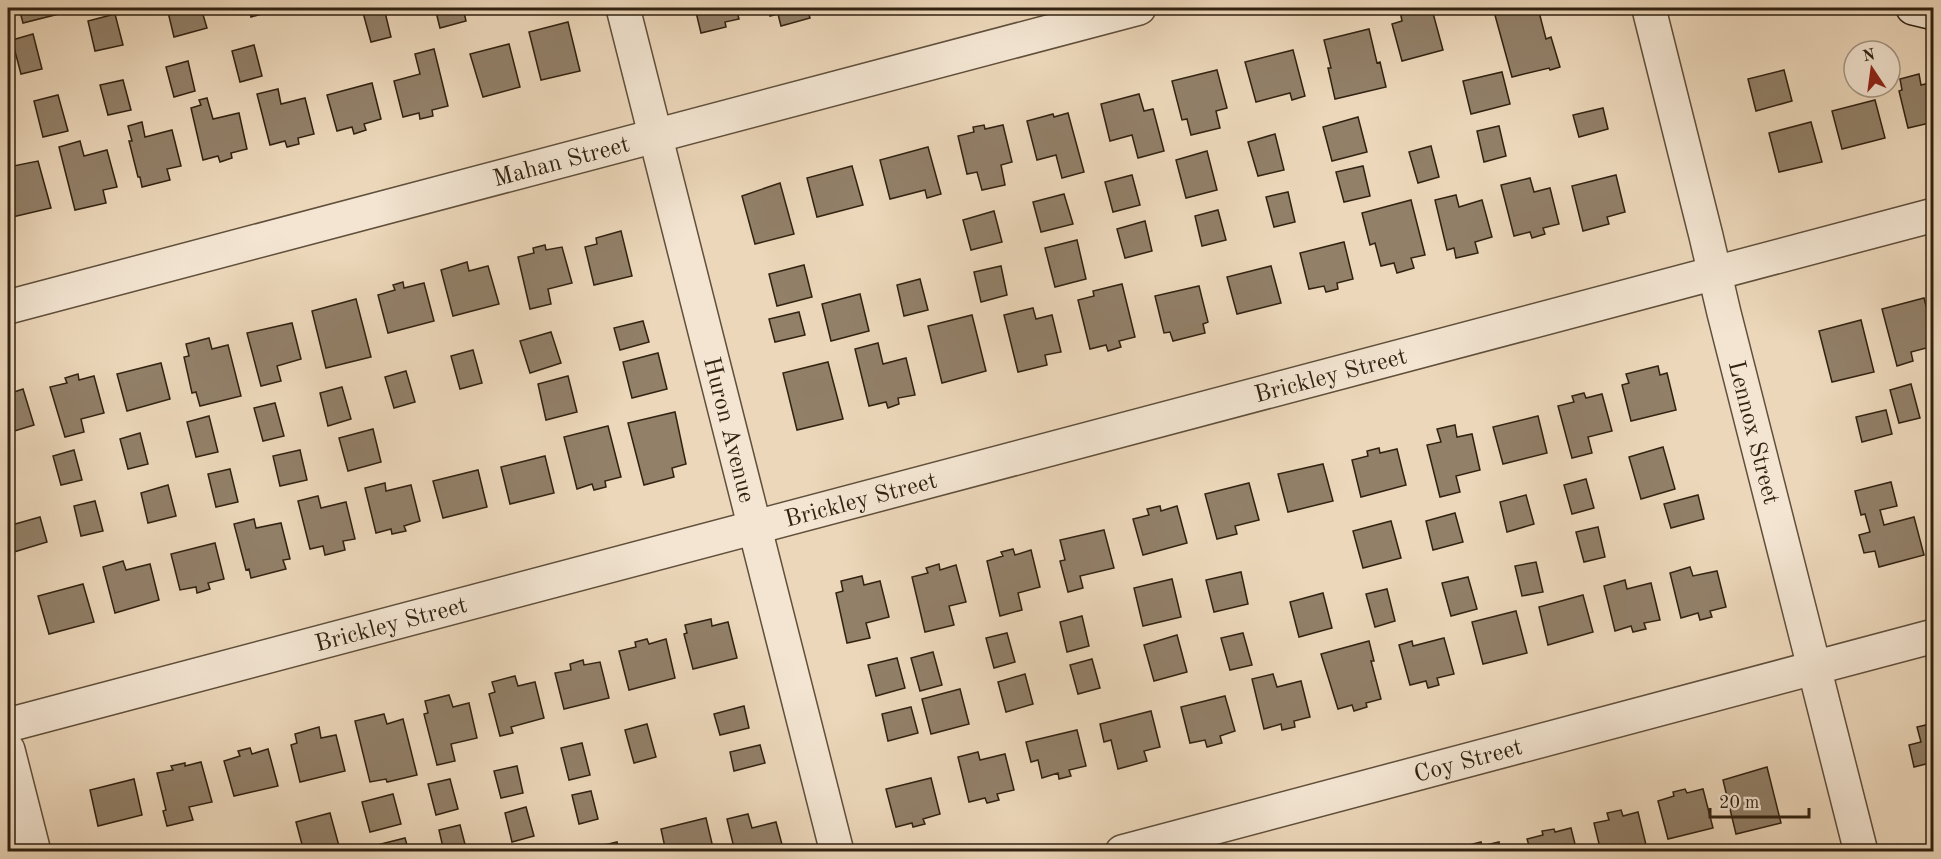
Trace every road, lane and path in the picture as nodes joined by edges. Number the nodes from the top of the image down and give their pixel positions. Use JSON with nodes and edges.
{"nodes":[{"id":1,"x":623,"y":8,"type":"edge"},
{"id":2,"x":1913,"y":8,"type":"edge"},
{"id":3,"x":1123,"y":10,"type":"edge"},
{"id":4,"x":1650,"y":13,"type":"dead end"},
{"id":5,"x":1934,"y":13,"type":"edge"},
{"id":6,"x":655,"y":136,"type":"junction"},
{"id":7,"x":1934,"y":215,"type":"edge"},
{"id":8,"x":1715,"y":274,"type":"junction"},
{"id":9,"x":8,"y":307,"type":"edge"},
{"id":10,"x":755,"y":528,"type":"junction"},
{"id":11,"x":1934,"y":636,"type":"edge"},
{"id":12,"x":1815,"y":668,"type":"junction"},
{"id":13,"x":8,"y":725,"type":"edge"},
{"id":14,"x":8,"y":750,"type":"edge"},
{"id":15,"x":14,"y":805,"type":"edge"},
{"id":16,"x":34,"y":852,"type":"edge"},
{"id":17,"x":837,"y":852,"type":"edge"},
{"id":18,"x":1122,"y":852,"type":"edge"},
{"id":19,"x":1861,"y":852,"type":"edge"}],
"edges":[{"from":1,"to":6,"type":"street","name":"Huron Avenue"},
{"from":2,"to":5,"type":"street"},
{"from":3,"to":6,"type":"street","name":"Mahan Street"},
{"from":4,"to":8,"type":"street","name":"Lennox Street"},
{"from":6,"to":9,"type":"street","name":"Mahan Street"},
{"from":6,"to":10,"type":"street","name":"Huron Avenue"},
{"from":7,"to":8,"type":"street","name":"Brickley Street"},
{"from":8,"to":10,"type":"street","name":"Brickley Street"},
{"from":8,"to":12,"type":"street","name":"Lennox Street"},
{"from":10,"to":13,"type":"street","name":"Brickley Street"},
{"from":10,"to":17,"type":"street","name":"Huron Avenue"},
{"from":11,"to":12,"type":"street","name":"Coy Street"},
{"from":12,"to":18,"type":"street","name":"Coy Street"},
{"from":12,"to":19,"type":"street","name":"Lennox Street"},
{"from":14,"to":15,"type":"street"},
{"from":15,"to":16,"type":"street"}]}
